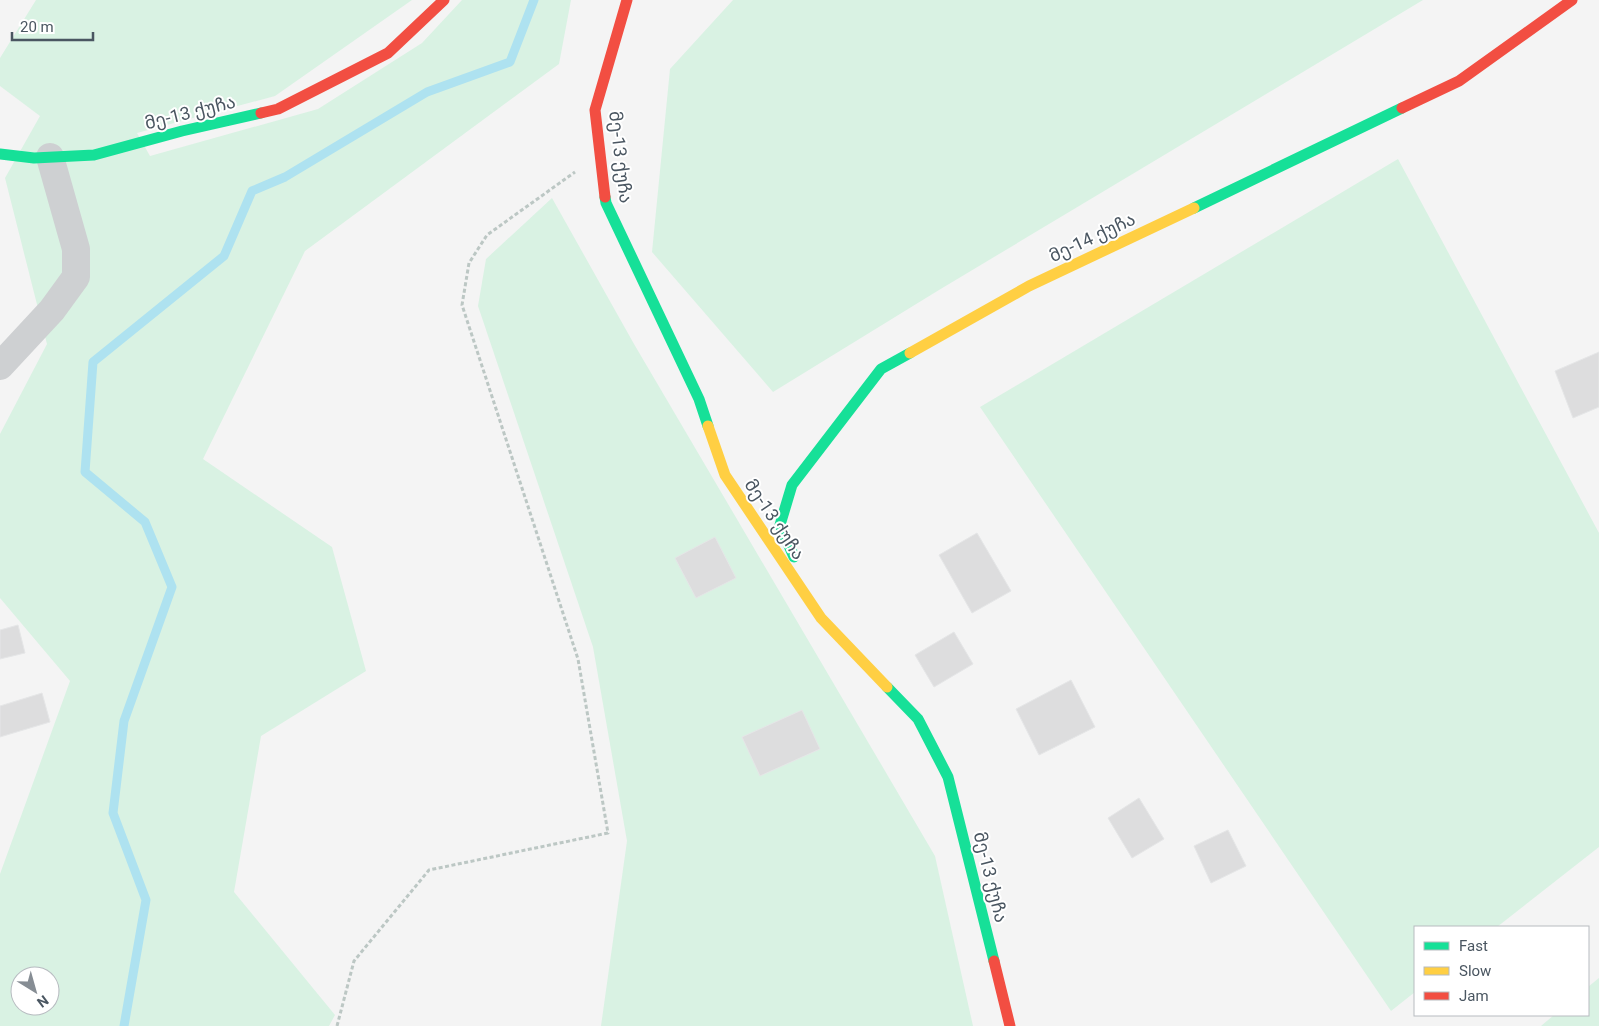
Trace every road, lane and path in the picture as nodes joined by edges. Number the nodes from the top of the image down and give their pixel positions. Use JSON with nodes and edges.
{"nodes":[{"id":1,"x":444,"y":0,"type":"edge"},
{"id":2,"x":626,"y":0,"type":"edge"},
{"id":3,"x":1572,"y":0,"type":"edge"},
{"id":4,"x":0,"y":154,"type":"edge"},
{"id":5,"x":50,"y":157,"type":"junction"},
{"id":6,"x":582,"y":167,"type":"dead end"},
{"id":7,"x":0,"y":366,"type":"edge"},
{"id":8,"x":821,"y":618,"type":"junction"},
{"id":9,"x":337,"y":1026,"type":"edge"},
{"id":10,"x":1010,"y":1026,"type":"edge"}],
"edges":[{"from":1,"to":5,"type":"street","name":"მე-13 ქუჩა"},
{"from":2,"to":8,"type":"street","name":"მე-13 ქუჩა"},
{"from":3,"to":8,"type":"street","name":"მე-14 ქუჩა"},
{"from":4,"to":5,"type":"street","name":"მე-13 ქუჩა"},
{"from":5,"to":7,"type":"street"},
{"from":6,"to":9,"type":"path"},
{"from":8,"to":10,"type":"street","name":"მე-13 ქუჩა"}]}
